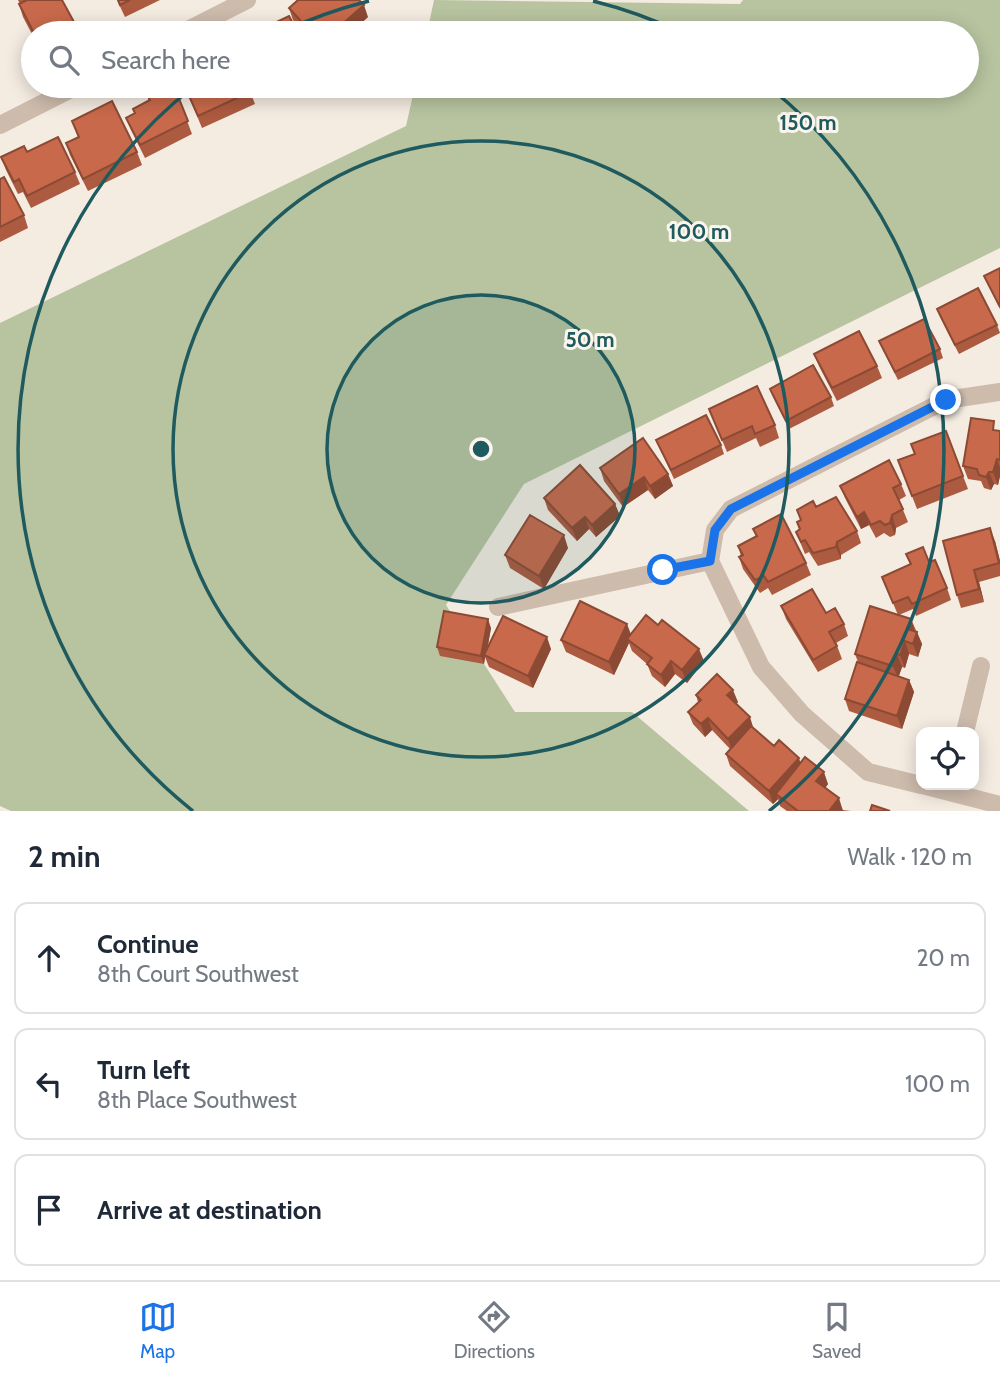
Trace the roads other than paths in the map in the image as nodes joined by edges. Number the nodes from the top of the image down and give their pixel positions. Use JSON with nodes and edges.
{"nodes":[{"id":1,"x":247,"y":0,"type":"edge"},
{"id":2,"x":206,"y":21,"type":"edge"},
{"id":3,"x":50,"y":98,"type":"edge"},
{"id":4,"x":2,"y":119,"type":"edge"},
{"id":5,"x":1000,"y":392,"type":"edge"},
{"id":6,"x":710,"y":561,"type":"junction"},
{"id":7,"x":498,"y":607,"type":"dead end"},
{"id":8,"x":981,"y":666,"type":"dead end"},
{"id":9,"x":966,"y":727,"type":"edge"},
{"id":10,"x":916,"y":784,"type":"edge"},
{"id":11,"x":958,"y":790,"type":"edge"},
{"id":12,"x":1000,"y":805,"type":"edge"}],
"edges":[{"from":1,"to":2,"type":"street"},
{"from":3,"to":4,"type":"street"},
{"from":5,"to":6,"type":"street"},
{"from":6,"to":7,"type":"street"},
{"from":6,"to":10,"type":"street"},
{"from":8,"to":9,"type":"street"},
{"from":11,"to":12,"type":"street"}]}
